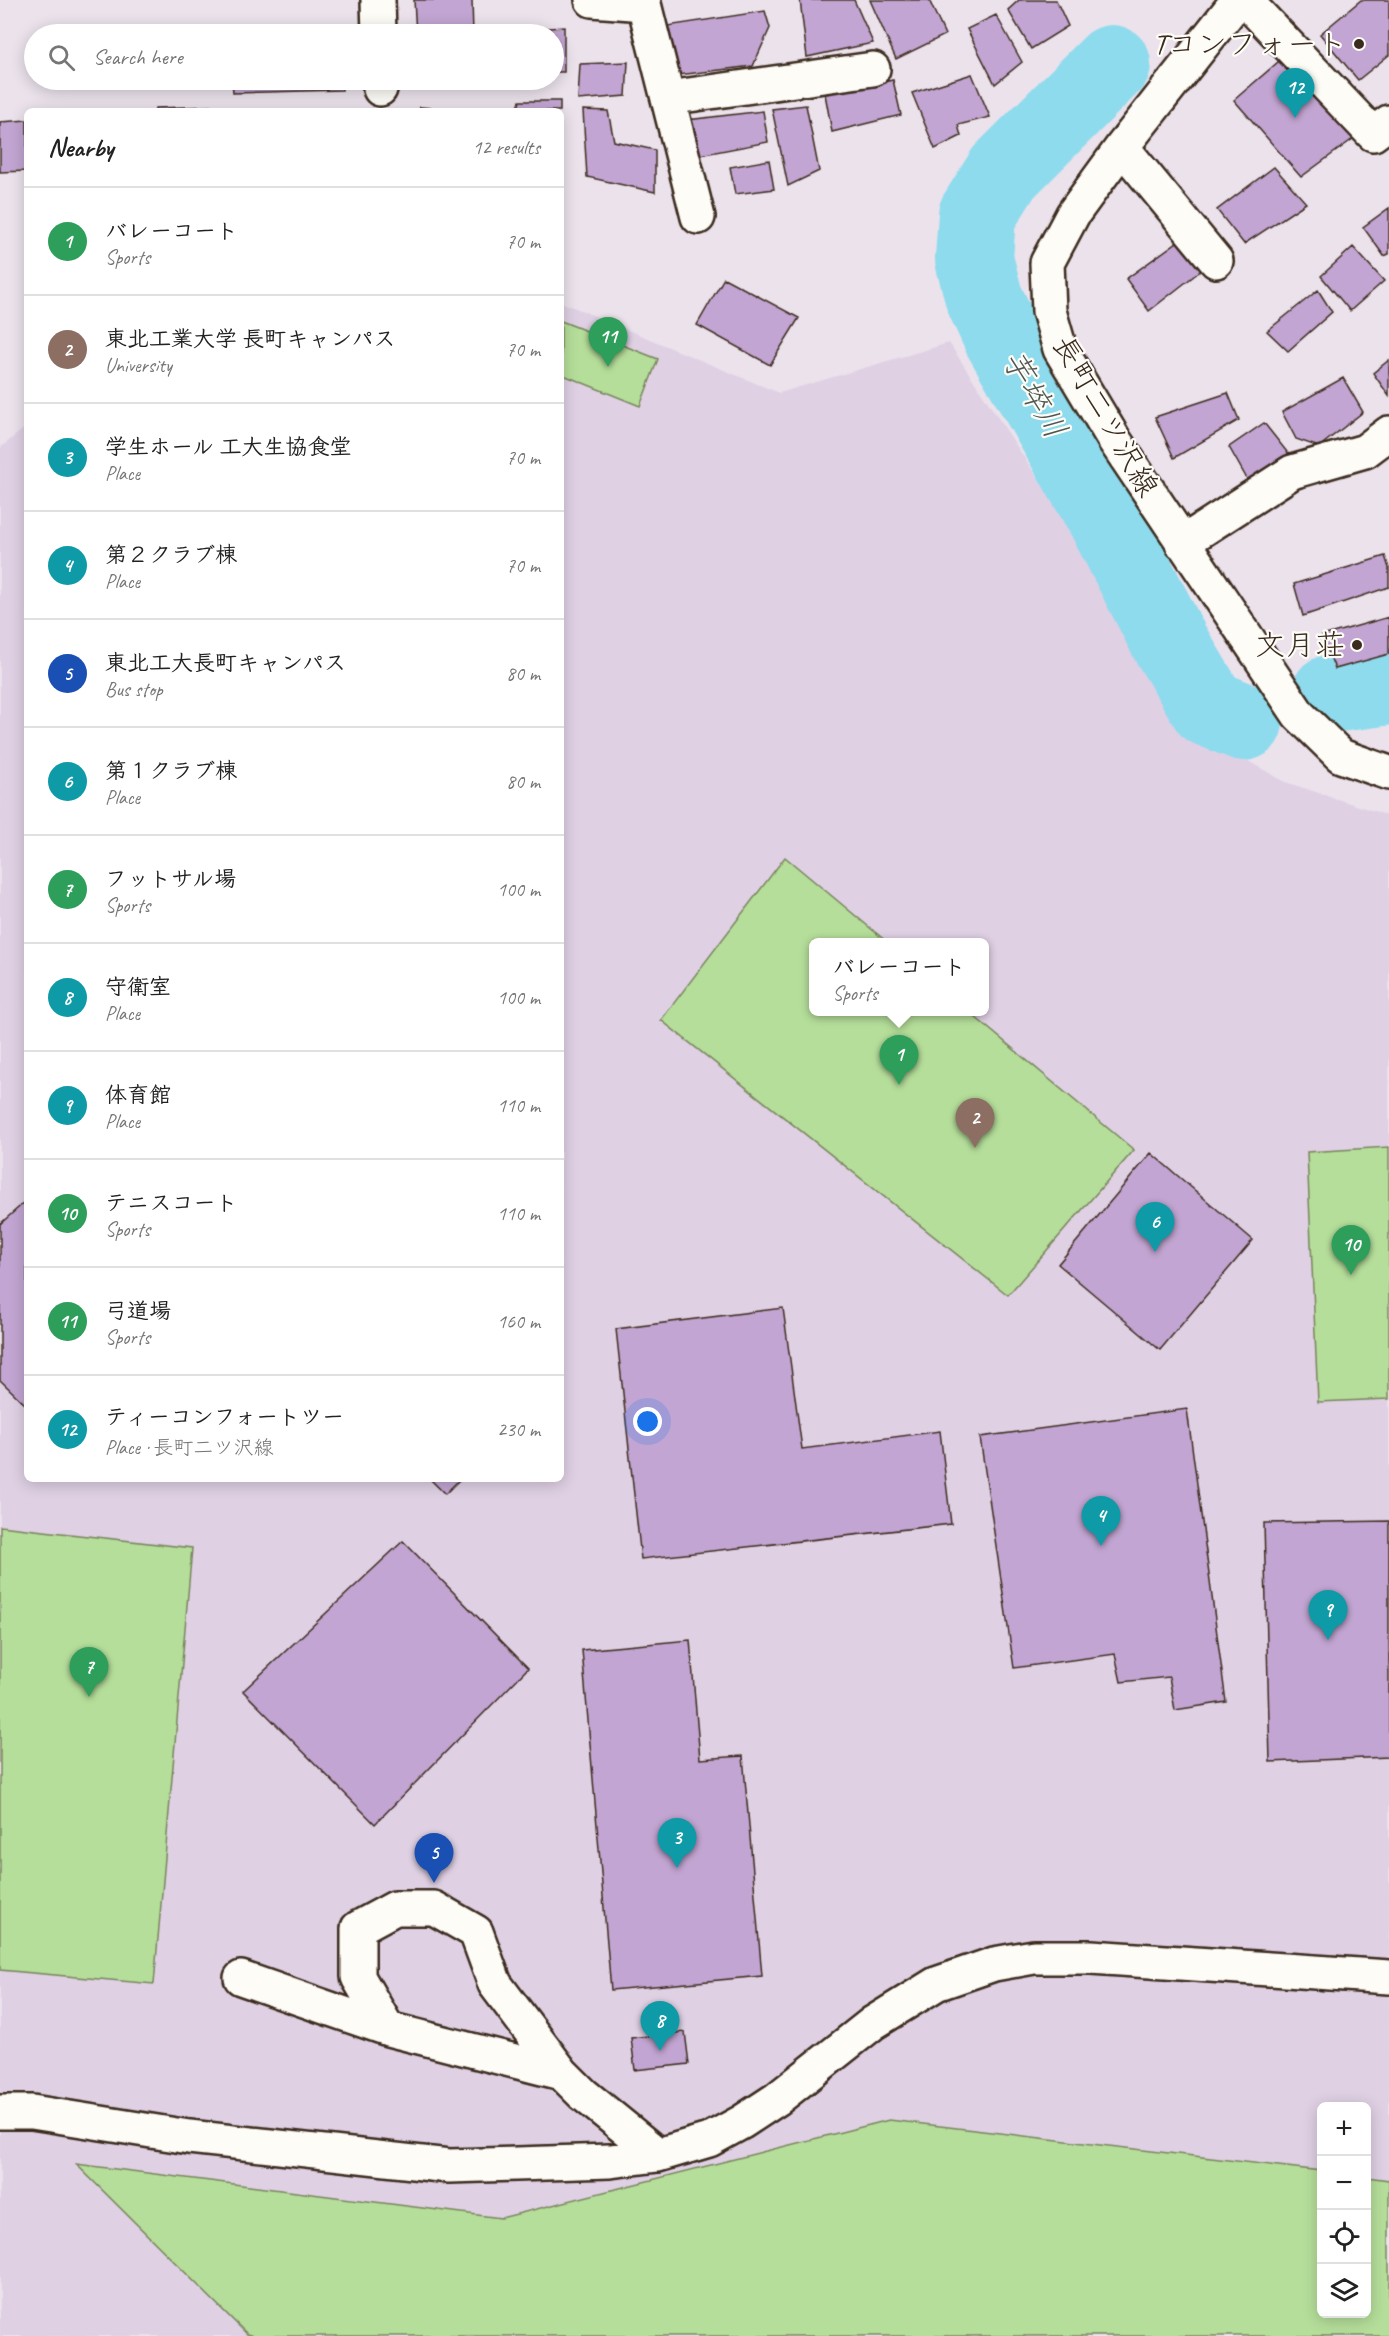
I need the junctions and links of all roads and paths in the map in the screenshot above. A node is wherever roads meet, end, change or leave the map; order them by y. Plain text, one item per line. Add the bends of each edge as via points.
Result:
1 (378, 0) edge
2 (592, 0) edge
3 (1238, 0) edge
4 (1245, 0) edge
5 (379, 24) edge
6 (873, 69) dead end
7 (668, 98) junction
8 (1389, 122) edge
9 (1122, 147) junction
10 (698, 217) dead end
11 (1216, 261) dead end
12 (1389, 433) edge
13 (1182, 543) junction
14 (1389, 772) edge
15 (1389, 1977) edge
16 (241, 1978) dead end
17 (388, 2029) junction
18 (562, 2073) junction
19 (0, 2112) edge
20 (658, 2155) junction

1 - 5 street
2 - 7 street via 644,4
3 - 9 street, 長町二ツ沢線
4 - 8 street via 1372,134
6 - 7 street
7 - 10 street
9 - 11 street
9 - 13 street, 長町二ツ沢線 via 1073,214 1047,263 1049,311 1060,349
12 - 13 street via 1365,451 1292,472
13 - 14 street, 長町二ツ沢線 via 1299,715 1341,756
15 - 20 street via 1091,1957 1034,1957 994,1964 936,1984 873,2023 742,2122 709,2140
16 - 17 street
17 - 18 street
17 - 18 street via 358,1977 358,1928 395,1908 434,1908 476,1932 495,1984
18 - 20 street
19 - 20 street via 32,2112 189,2137 449,2166

